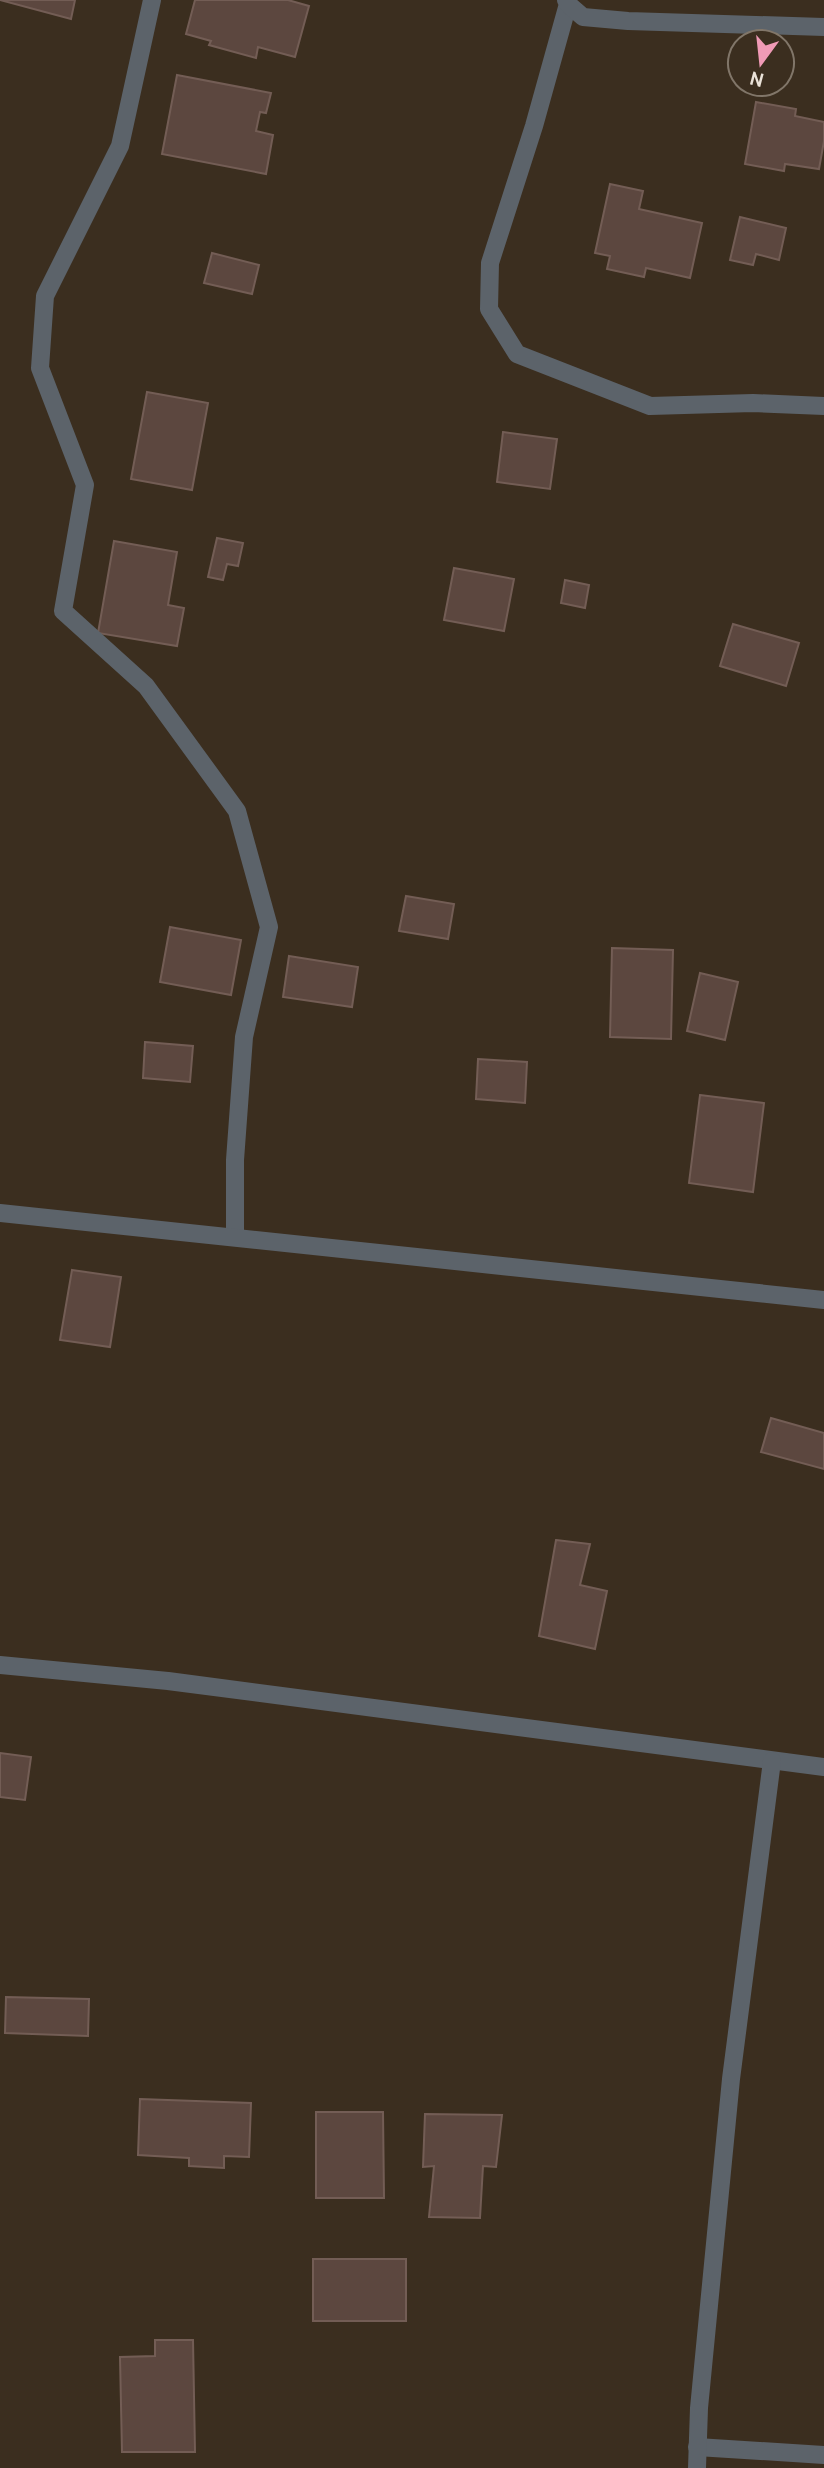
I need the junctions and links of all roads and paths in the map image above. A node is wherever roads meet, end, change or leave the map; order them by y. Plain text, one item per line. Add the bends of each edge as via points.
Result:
1 (152, 0) edge
2 (567, 2) edge
3 (824, 27) edge
4 (824, 406) edge
5 (0, 1213) edge
6 (235, 1237) junction
7 (824, 1300) edge
8 (0, 1665) edge
9 (772, 1761) junction
10 (824, 1767) edge
11 (697, 2447) junction
12 (824, 2455) edge
13 (697, 2468) edge

1 - 6 street via 120,145 46,296 40,368 85,485 63,611 146,686 237,811 269,927 244,1037
2 - 3 street via 583,17
2 - 4 street via 490,263 489,309 517,354 650,405
5 - 6 street
6 - 7 street
8 - 9 street via 168,1681
9 - 10 street
9 - 11 street via 731,2079
11 - 12 street
11 - 13 street

